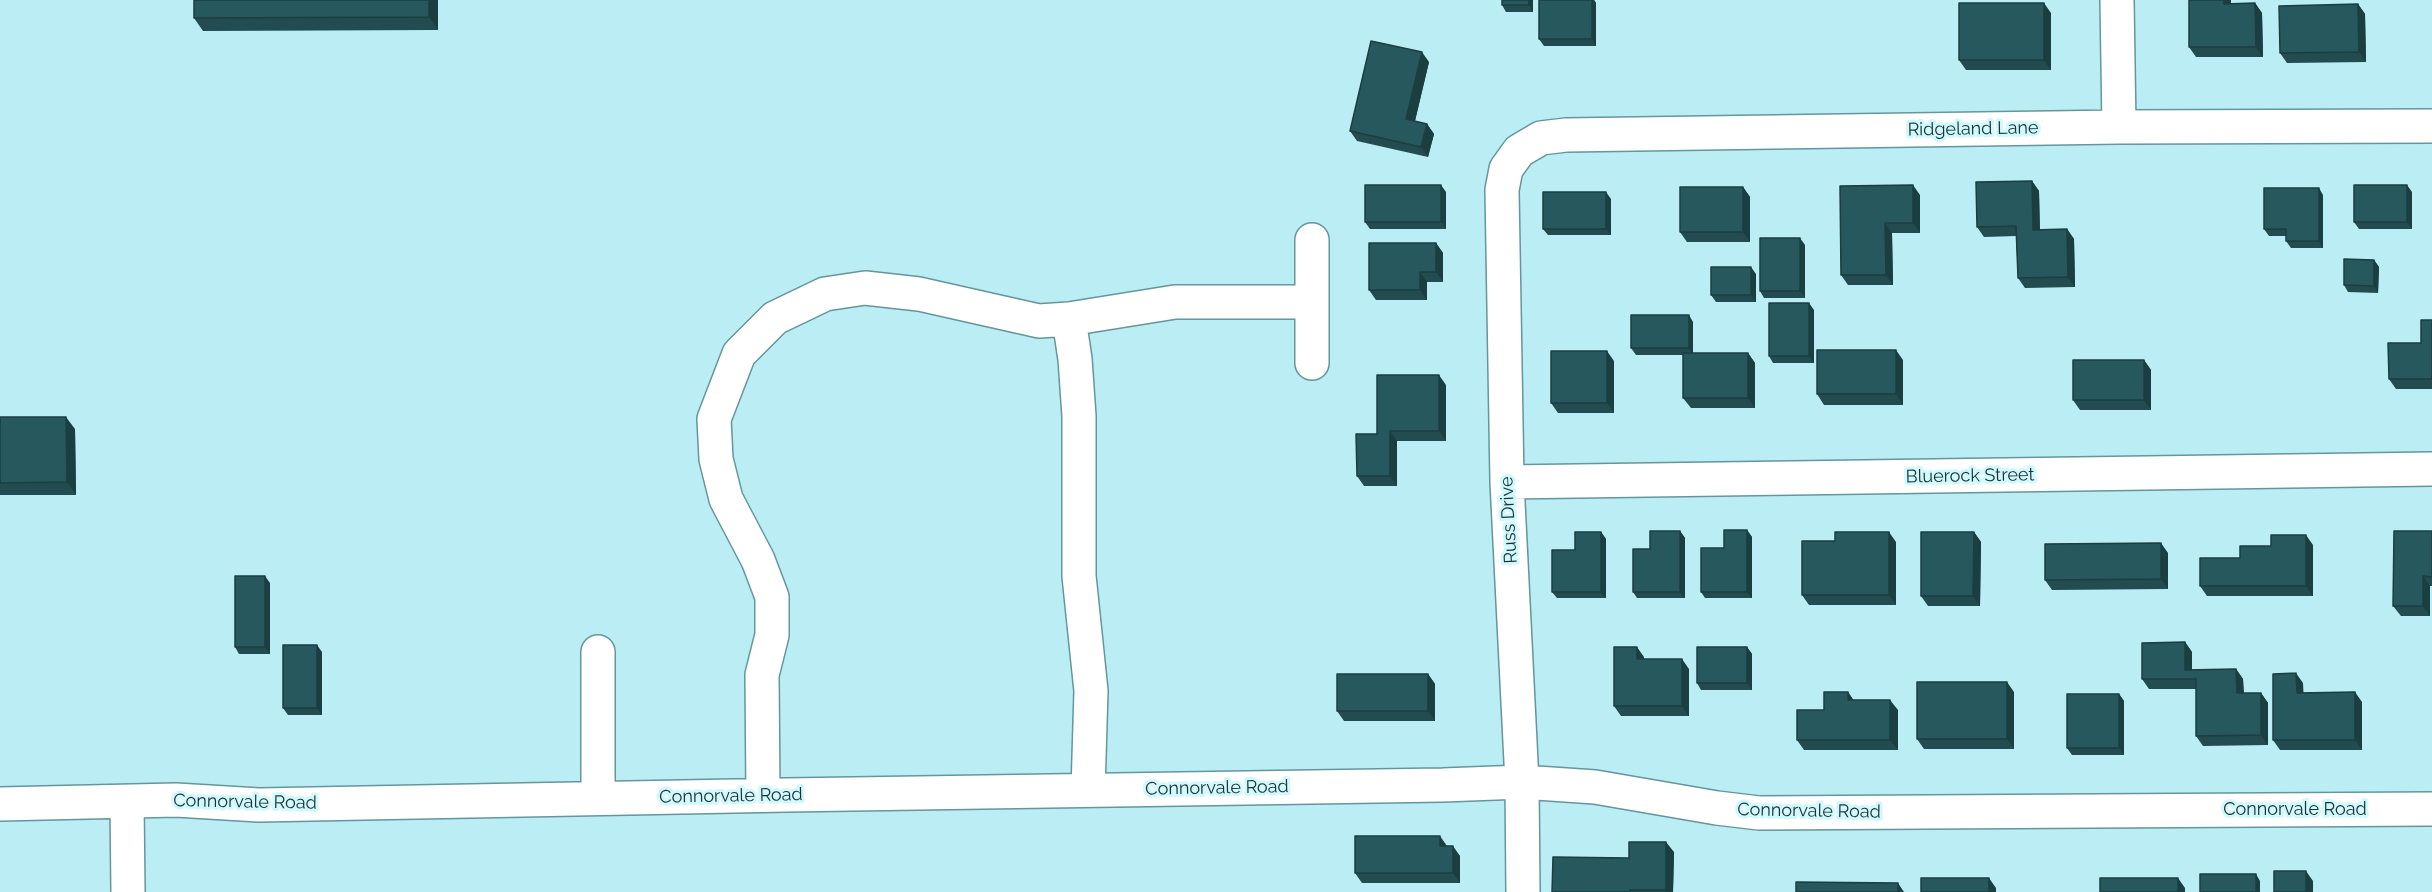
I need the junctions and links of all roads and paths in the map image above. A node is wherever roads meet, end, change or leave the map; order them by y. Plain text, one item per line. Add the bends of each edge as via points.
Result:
1 (2117, 0) edge
2 (2432, 126) edge
3 (2119, 128) junction
4 (1519, 151) joint
5 (1312, 240) dead end
6 (1312, 302) junction
7 (1069, 319) junction
8 (1312, 363) dead end
9 (2432, 469) edge
10 (1507, 482) junction
11 (598, 652) dead end
12 (1522, 782) junction
13 (1088, 790) junction
14 (763, 795) junction
15 (598, 798) junction
16 (127, 802) junction
17 (0, 804) edge
18 (2432, 809) edge
19 (128, 892) edge
20 (1523, 892) edge

1 - 3 street
2 - 3 street, Ridgeland Lane
3 - 4 street, Ridgeland Lane via 1566,135 1541,138
4 - 10 street, Russ Drive via 1506,169 1502,190
5 - 6 street
6 - 7 street via 1175,302
6 - 8 street
7 - 13 street via 1079,416 1079,576 1090,691
7 - 14 street via 1039,321 919,294 865,288 825,294 775,318 739,354 714,419 716,459 726,499 758,560 772,597 772,635 762,675
9 - 10 street, Bluerock Street
10 - 12 street, Russ Drive
11 - 15 street
12 - 13 street, Connorvale Road
12 - 18 street, Connorvale Road via 1595,787 1759,813
12 - 20 street, Russ Drive
13 - 14 street, Connorvale Road
14 - 15 street, Connorvale Road
15 - 16 street, Connorvale Road via 259,805 176,800
16 - 17 street, Connorvale Road
16 - 19 street

